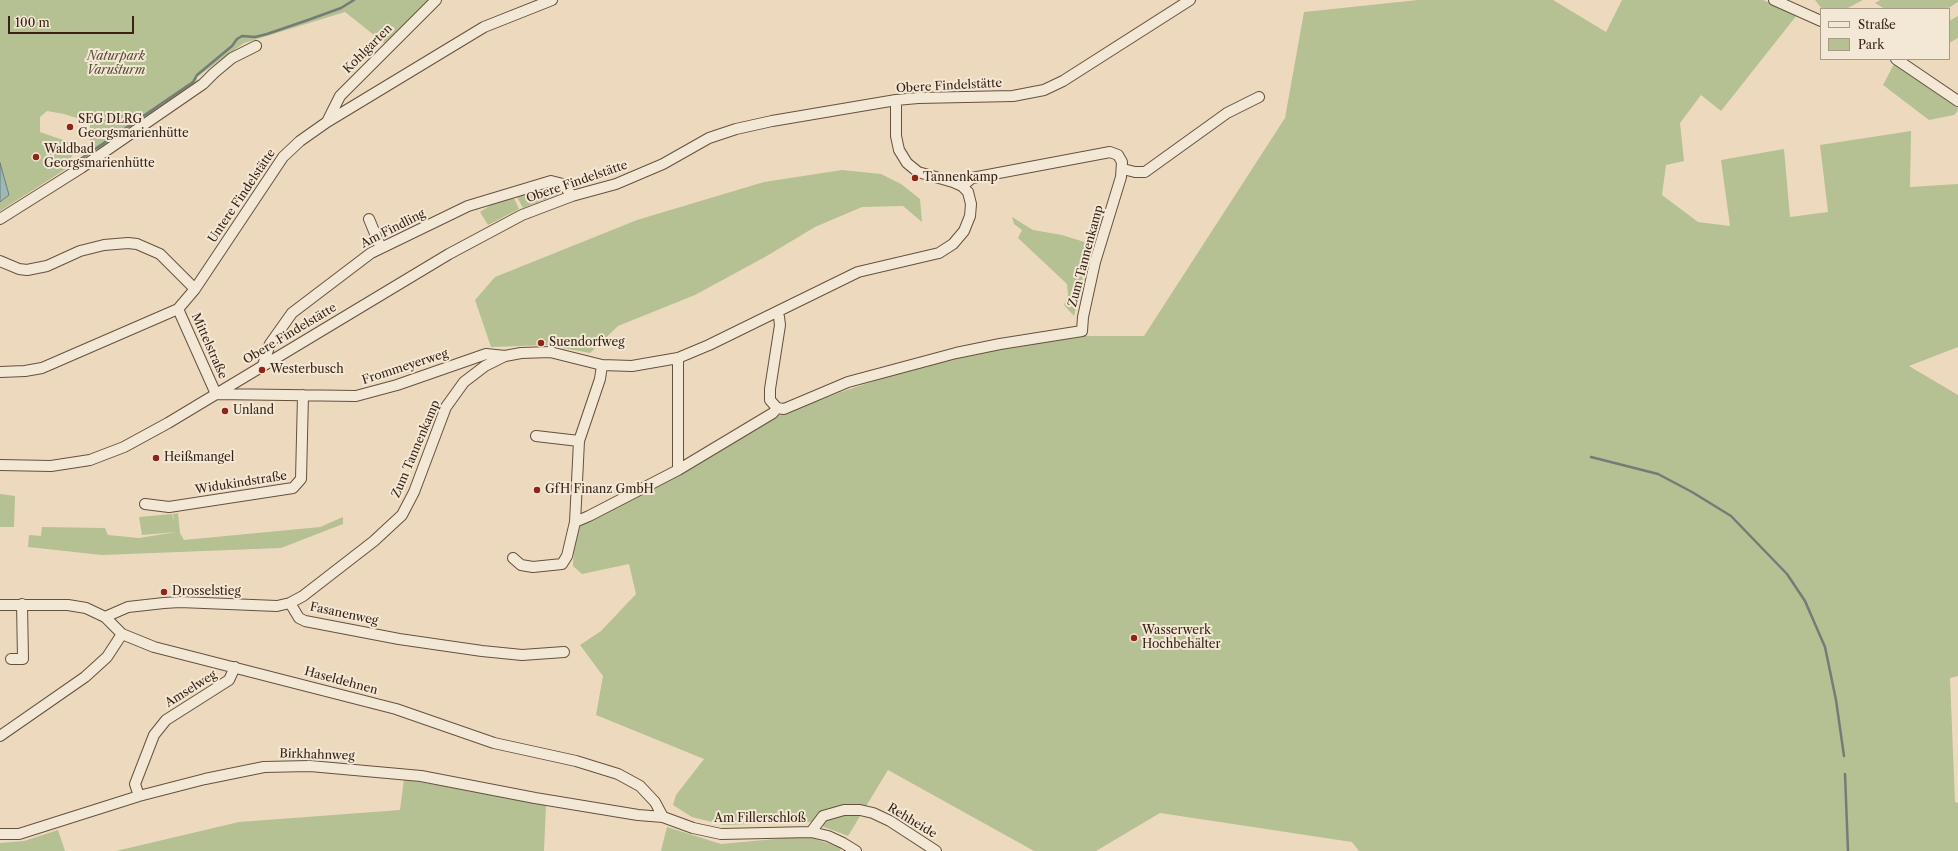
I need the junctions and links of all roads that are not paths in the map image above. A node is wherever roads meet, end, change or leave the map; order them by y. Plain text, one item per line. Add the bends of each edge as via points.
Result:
1 (436, 0) edge
2 (552, 0) edge
3 (1190, 0) edge
4 (1774, 0) edge
5 (1820, 21) edge
6 (256, 46) dead end
7 (1897, 60) edge
8 (1259, 97) dead end
9 (896, 100) junction
10 (1958, 101) edge
11 (327, 122) junction
12 (1123, 169) junction
13 (962, 186) junction
14 (572, 196) junction
15 (0, 219) edge
16 (369, 219) dead end
17 (381, 248) junction
18 (0, 261) edge
19 (195, 289) junction
20 (178, 309) junction
21 (776, 312) junction
22 (505, 356) junction
23 (678, 358) junction
24 (263, 365) junction
25 (602, 365) junction
26 (0, 372) edge
27 (216, 394) junction
28 (302, 395) junction
29 (777, 408) junction
30 (536, 436) dead end
31 (579, 441) junction
32 (0, 465) edge
33 (678, 470) junction
34 (145, 504) dead end
35 (575, 522) junction
36 (513, 558) dead end
37 (290, 603) junction
38 (22, 604) junction
39 (0, 605) edge
40 (105, 617) junction
41 (122, 634) junction
42 (564, 652) dead end
43 (11, 659) dead end
44 (235, 667) junction
45 (0, 736) edge
46 (139, 796) junction
47 (638, 815) joint
48 (663, 817) junction
49 (811, 832) junction
50 (0, 834) edge
51 (856, 851) edge
52 (936, 851) edge

1 - 11 street, Kohlgarten via 340,96
2 - 11 street, Untere Findelstätte via 484,27
3 - 9 street, Obere Findelstätte via 1063,81 1044,90 1013,96
4 - 5 street
6 - 15 street via 232,58 203,84 81,168
7 - 10 street
8 - 12 street via 1227,113 1145,172
9 - 13 street via 896,136 899,150 907,163 918,172
9 - 14 street, Obere Findelstätte via 736,129 709,138 663,164 616,184
11 - 19 street, Untere Findelstätte via 283,157
12 - 13 street via 1118,155 1110,152 972,178
12 - 29 street, Zum Tannenkamp via 1095,262 1082,331 956,353 848,382 784,409
13 - 21 street, Zum Tannenkamp via 968,192 970,216 964,231 953,244 939,253 922,259 858,272
14 - 17 street, Am Findling via 563,184 551,182 468,206
14 - 24 street, Obere Findelstätte via 522,216 449,254
16 - 17 street
17 - 24 street, Am Findling via 370,253 292,313 270,344
18 - 19 street via 27,270 47,266 80,251 104,245 132,244 160,254
19 - 20 street, Untere Findelstätte
20 - 26 street, Untere Findelstätte via 42,368
20 - 27 street, Mittelstraße
21 - 23 street, Zum Tannenkamp
21 - 29 street via 780,325 770,400
22 - 25 street, Zum Tannenkamp via 550,352
22 - 28 street, Frommeyerweg via 486,354 397,385 356,396
22 - 37 street, Zum Tannenkamp via 485,366 464,382 446,407 414,492 402,515 374,541 303,596
23 - 25 street, Zum Tannenkamp via 632,366
23 - 33 street
24 - 27 street, Obere Findelstätte
25 - 31 street
27 - 28 street, Frommeyerweg
27 - 32 street, Obere Findelstätte via 124,448 90,460 51,466
28 - 34 street, Widukindstraße via 301,479 293,488 170,507
29 - 33 street, Zum Tannenkamp
30 - 31 street
31 - 35 street
33 - 35 street, Zum Tannenkamp
35 - 36 street via 567,556 562,564 532,567 521,565
37 - 40 street via 266,606 164,602 128,607
37 - 42 street, Fasanenweg via 299,618 305,621 400,639 522,655
38 - 39 street, Haseldehnen
38 - 40 street, Haseldehnen via 68,605 86,608
38 - 43 street via 23,659
40 - 41 street, Haseldehnen
41 - 44 street, Haseldehnen via 154,647
41 - 45 street via 107,657 85,677
44 - 46 street, Amselweg via 229,680 166,720 154,735 135,784
44 - 48 street, Haseldehnen via 396,709 494,743 576,761 618,774 640,786 655,802
46 - 47 street, Birkhahnweg via 264,767 310,766 421,776
46 - 50 street, Birkhahnweg via 19,834
47 - 48 street, Am Fillerschloß
48 - 49 street, Am Fillerschloß via 693,828 721,834
49 - 51 street, Am Fillerschloß via 828,836
49 - 52 street, Rehheide via 823,816 844,810 860,810 874,813 890,821

